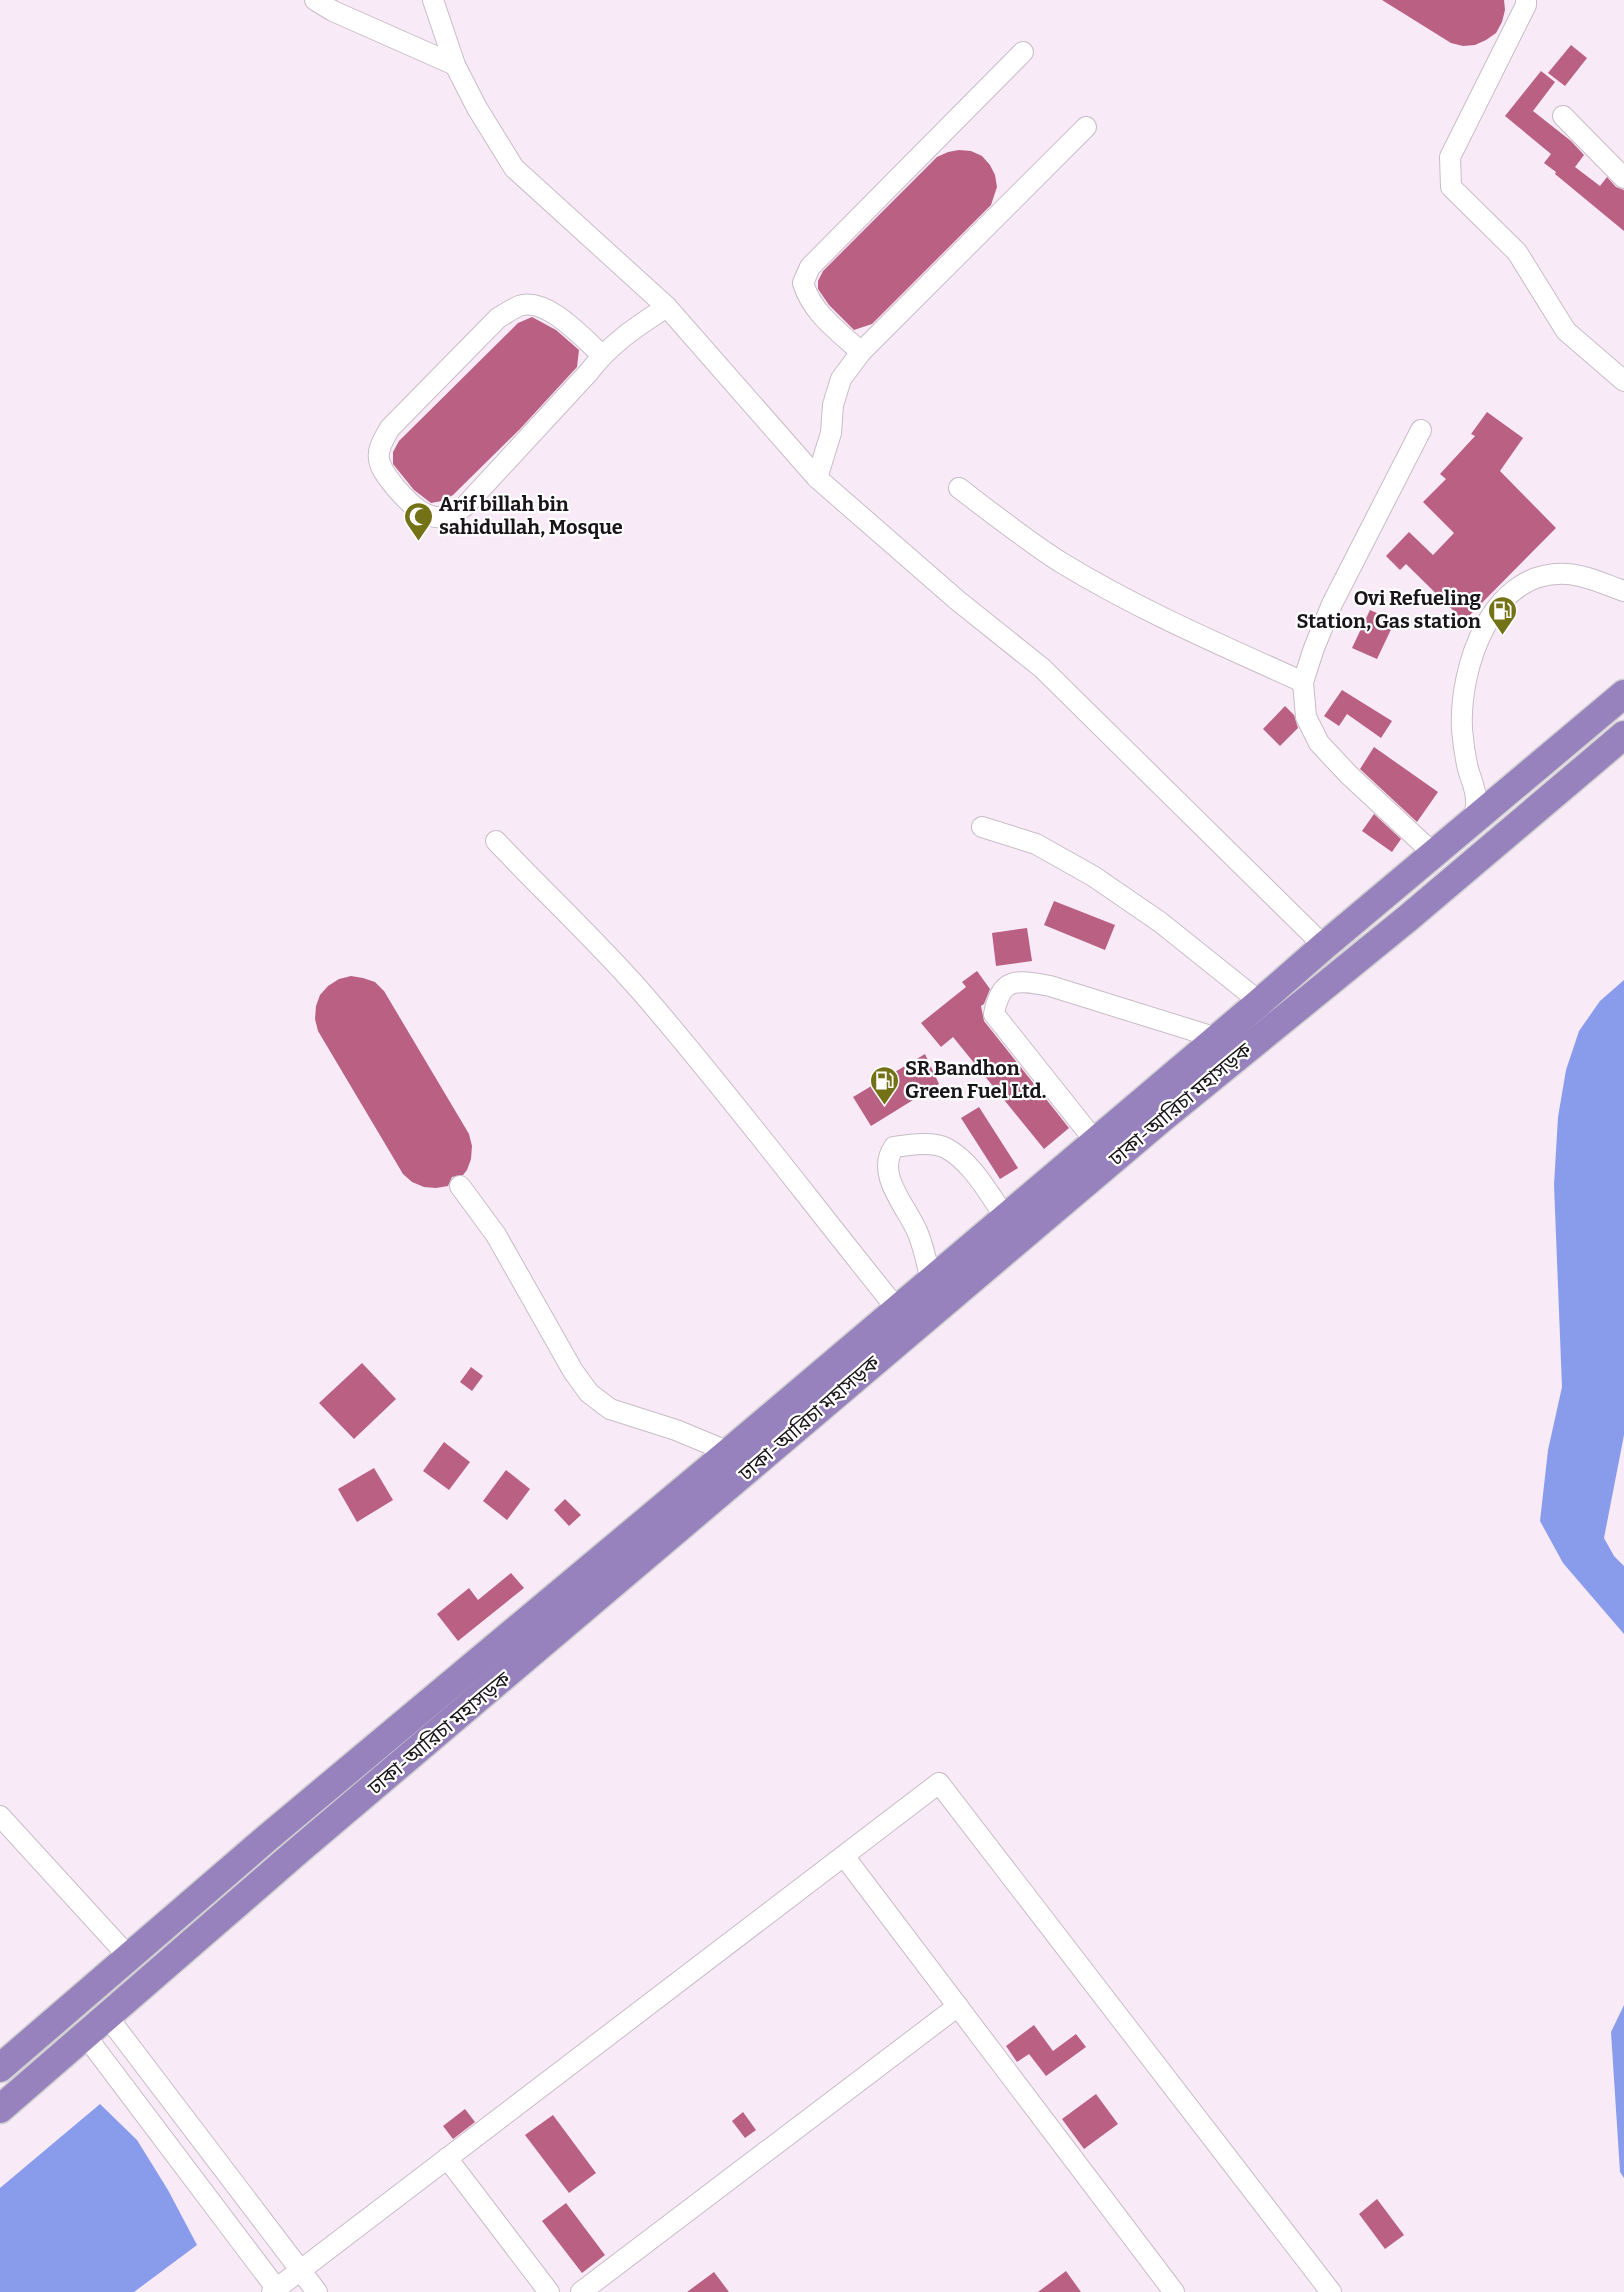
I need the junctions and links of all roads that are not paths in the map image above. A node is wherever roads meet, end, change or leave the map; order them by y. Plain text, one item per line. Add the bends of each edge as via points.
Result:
1 (315, 0) edge
2 (433, 0) edge
3 (1526, 0) edge
4 (1023, 52) dead end
5 (455, 65) junction
6 (1563, 116) dead end
7 (1086, 127) dead end
8 (1624, 178) edge
9 (667, 307) junction
10 (861, 352) junction
11 (602, 355) junction
12 (1624, 381) edge
13 (1421, 430) dead end
14 (817, 478) junction
15 (959, 488) dead end
16 (1624, 591) edge
17 (1303, 682) junction
18 (1624, 694) edge
19 (1624, 735) edge
20 (1472, 822) junction
21 (982, 827) dead end
22 (496, 841) dead end
23 (1434, 854) junction
24 (1324, 946) junction
25 (1260, 1002) junction
26 (1217, 1038) junction
27 (1095, 1141) junction
28 (460, 1185) dead end
29 (1005, 1217) junction
30 (931, 1281) junction
31 (897, 1309) junction
32 (729, 1452) junction
33 (0, 1816) edge
34 (844, 1856) junction
35 (128, 1956) junction
36 (958, 2006) junction
37 (107, 2016) junction
38 (85, 2035) junction
39 (0, 2067) edge
40 (0, 2109) edge
41 (447, 2158) junction
42 (300, 2270) junction
43 (276, 2291) edge
44 (316, 2292) edge
45 (549, 2292) edge
46 (581, 2292) edge
47 (1174, 2292) edge
48 (1331, 2292) edge

1 - 5 street via 333,12
2 - 5 street
3 - 12 street via 1450,157 1451,187 1517,252 1566,331
4 - 10 street via 810,267 803,283 808,299
5 - 9 street via 514,168
6 - 8 street
7 - 10 street
9 - 11 street via 629,331
9 - 14 street
10 - 14 street via 841,380
11 - 11 street via 451,516 425,514 410,504 384,474 378,458 390,428 498,318 521,305 539,305 553,313
13 - 17 street via 1332,604
14 - 24 street via 1042,668
15 - 17 street via 1021,536 1107,589
16 - 20 street via 1567,574 1545,576 1514,590 1494,612 1471,655 1467,674 1462,728 1477,802
17 - 23 street via 1306,717 1319,743
18 - 20 highway, ঢাকা-আরিচা মহাসড়ক
19 - 37 highway, ঢাকা-আরিচা মহাসড়ক via 1161,1119
20 - 23 highway, ঢাকা-আরিচা মহাসড়ক
21 - 25 street via 1036,844 1093,876 1161,922
22 - 31 street via 642,993 761,1135
23 - 24 highway, ঢাকা-আরিচা মহাসড়ক
24 - 25 highway, ঢাকা-আরিচা মহাসড়ক
25 - 26 highway, ঢাকা-আরিচা মহাসড়ক
26 - 27 highway, ঢাকা-আরিচা মহাসড়ক
26 - 27 street via 1050,986 1010,984 997,996 994,1014
27 - 29 highway, ঢাকা-আরিচা মহাসড়ক
28 - 32 street via 496,1235 589,1393 610,1409
29 - 30 highway, ঢাকা-আরিচা মহাসড়ক
29 - 30 street via 971,1171 945,1148 894,1146 888,1160 890,1181 923,1247
30 - 31 highway, ঢাকা-আরিচা মহাসড়ক
31 - 32 highway, ঢাকা-আরিচা মহাসড়ক
32 - 35 highway, ঢাকা-আরিচা মহাসড়ক
33 - 35 street
34 - 36 street
34 - 41 street
34 - 48 street via 939,1783
35 - 39 highway, ঢাকা-আরিচা মহাসড়ক
36 - 46 street
36 - 47 street
37 - 38 highway, ঢাকা-আরিচা মহাসড়ক
37 - 42 street
38 - 40 highway, ঢাকা-আরিচা মহাসড়ক
38 - 43 street
41 - 42 street
41 - 45 street
42 - 43 street
42 - 44 street

